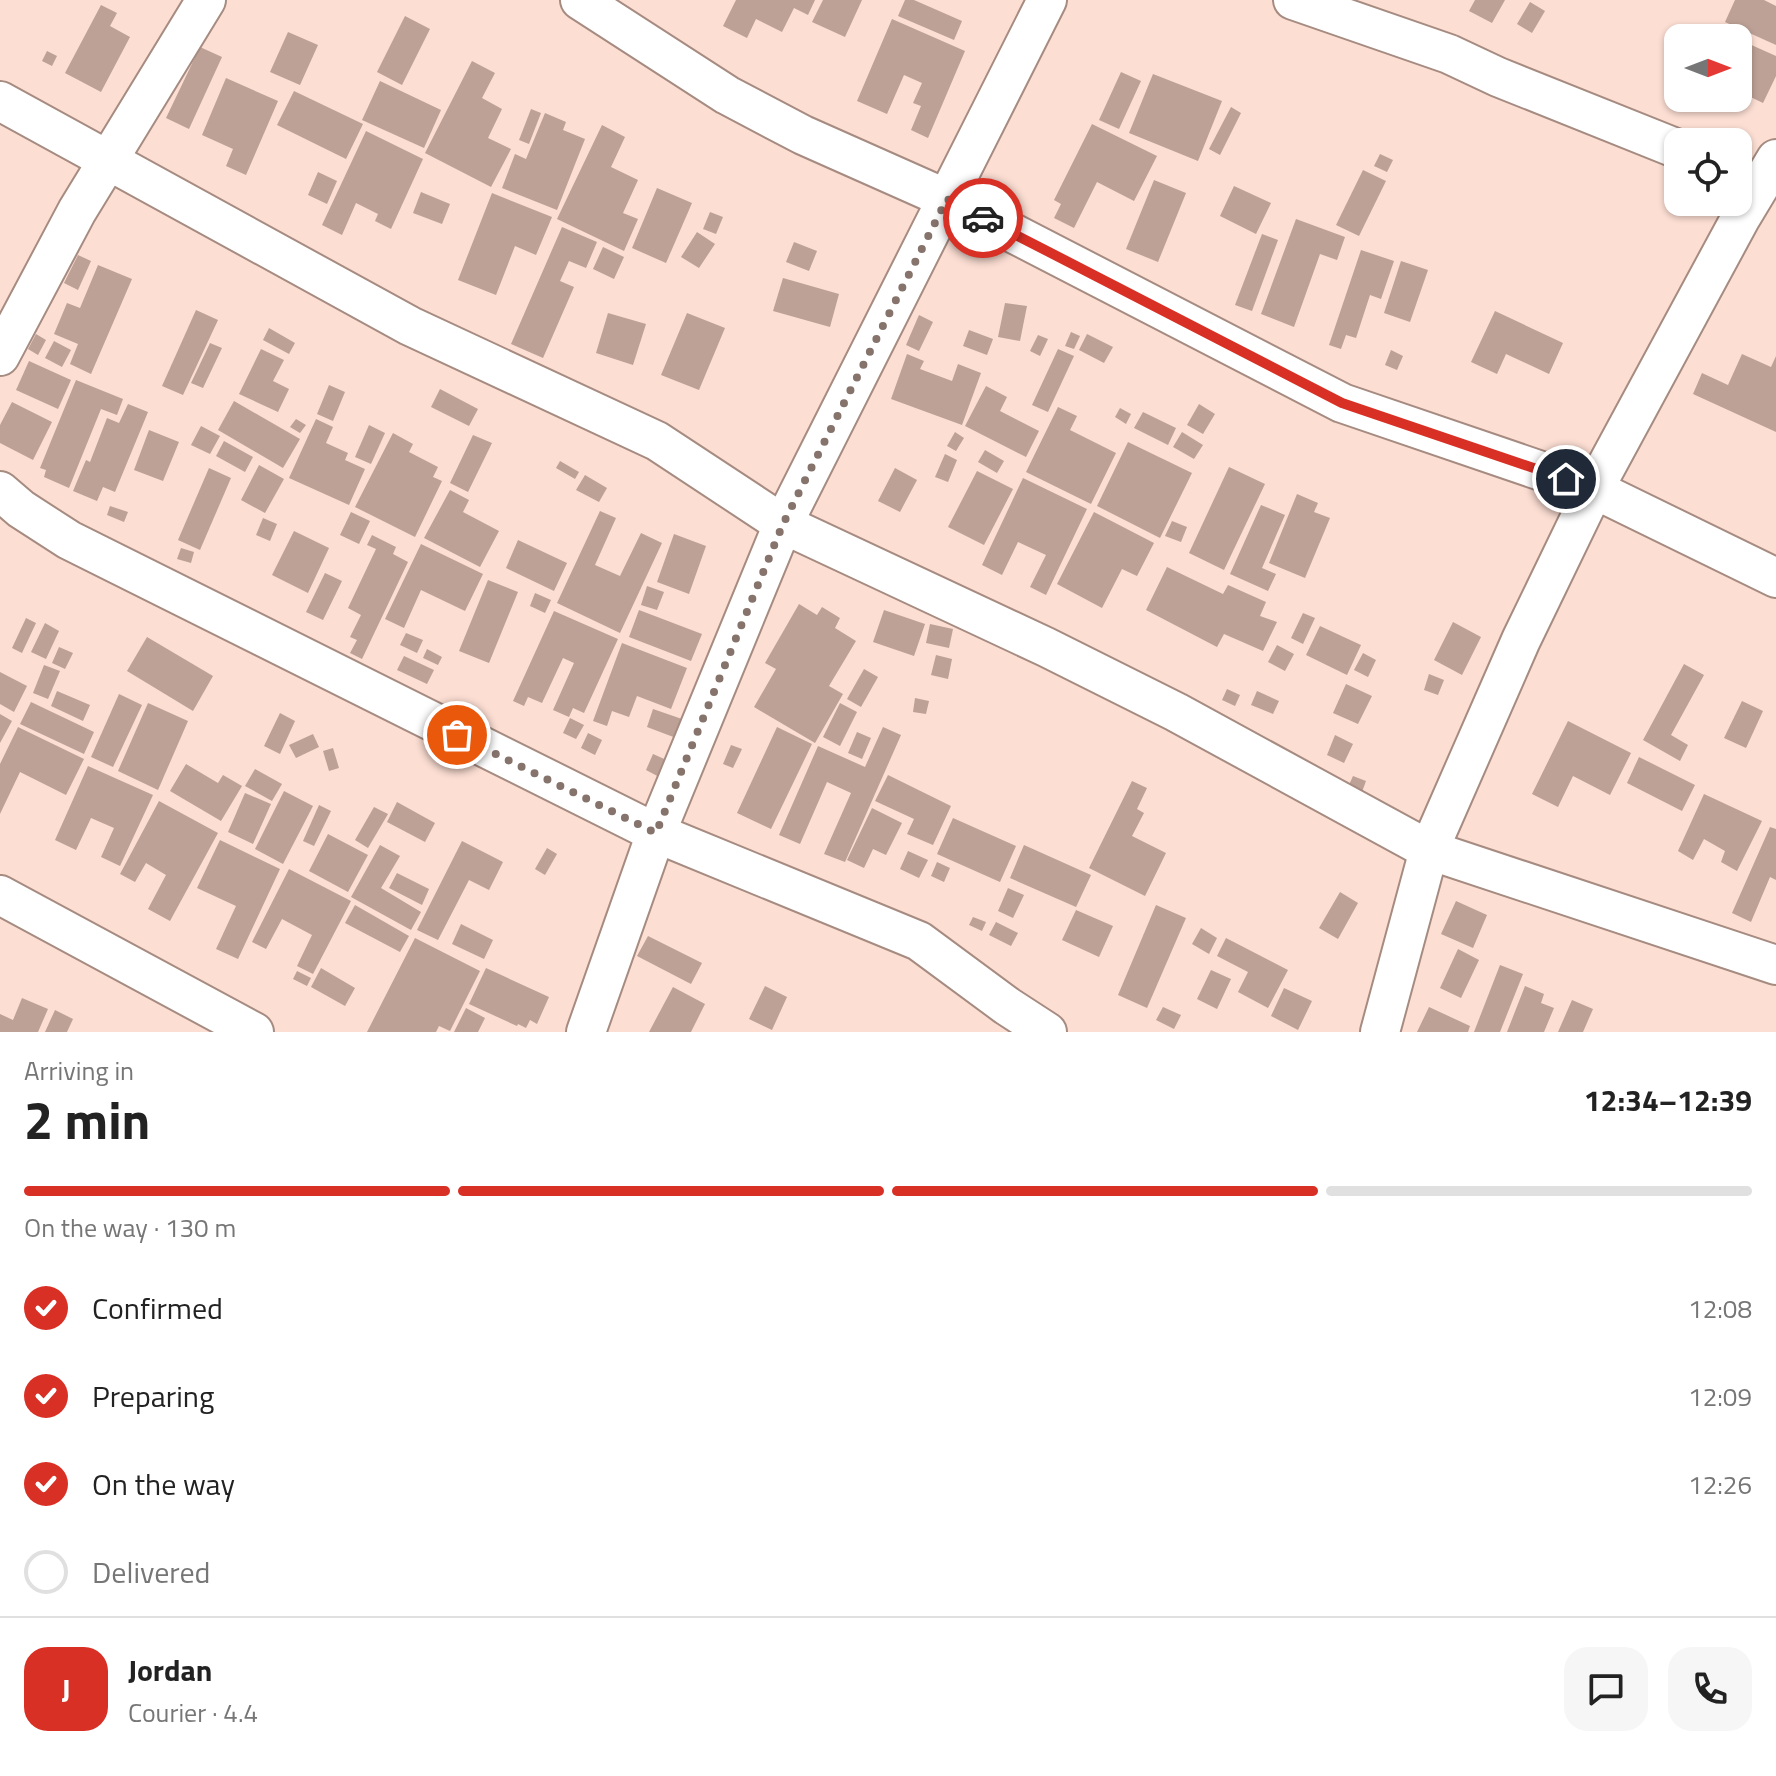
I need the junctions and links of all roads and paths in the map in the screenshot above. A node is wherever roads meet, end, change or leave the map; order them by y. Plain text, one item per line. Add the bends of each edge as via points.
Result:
1 (206, 0) edge
2 (580, 0) edge
3 (1047, 0) edge
4 (1293, 0) edge
5 (0, 101) edge
6 (1664, 143) edge
7 (108, 160) junction
8 (1764, 173) edge
9 (947, 199) junction
10 (0, 356) edge
11 (1594, 489) junction
12 (0, 491) edge
13 (783, 524) junction
14 (1776, 578) edge
15 (656, 833) junction
16 (1429, 850) junction
17 (0, 895) edge
18 (1776, 965) edge
19 (254, 1032) edge
20 (586, 1032) edge
21 (1047, 1032) edge
22 (1380, 1032) edge

1 - 7 street
2 - 9 street via 727,95
3 - 9 street
4 - 6 street via 1449,54
5 - 7 street
7 - 10 street
7 - 13 street via 410,326 657,441
8 - 11 street
9 - 11 street via 1342,403
9 - 13 street
11 - 14 street
11 - 16 street
12 - 15 street via 69,540
13 - 15 street
13 - 16 street via 1163,705
15 - 20 street
15 - 21 street via 919,941
16 - 18 street
16 - 22 street
17 - 19 street

